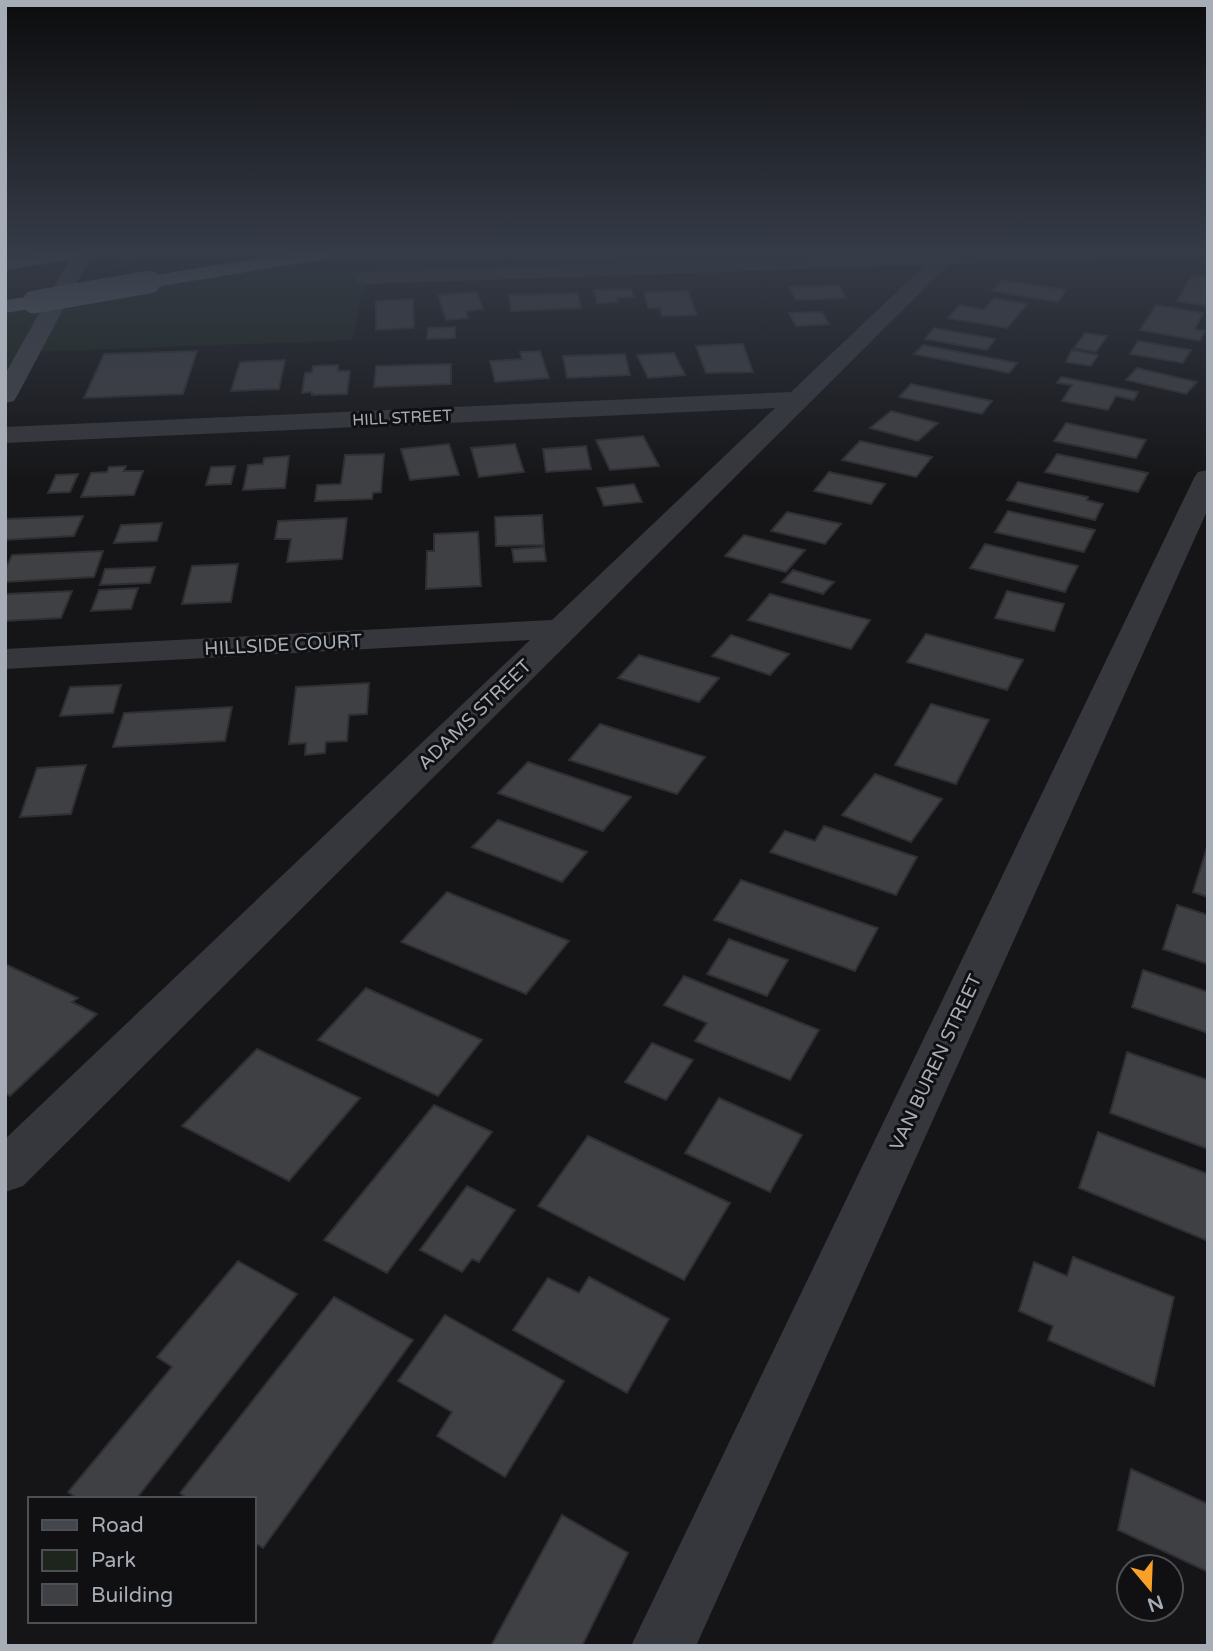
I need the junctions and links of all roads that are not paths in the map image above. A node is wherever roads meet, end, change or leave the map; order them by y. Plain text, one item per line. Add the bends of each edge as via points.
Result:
1 (42, 330) edge
2 (870, 330) edge
3 (5, 396) edge
4 (799, 399) junction
5 (5, 435) edge
6 (1208, 478) edge
7 (561, 629) junction
8 (5, 659) edge
9 (5, 1171) edge
10 (663, 1646) edge

1 - 3 main road
2 - 4 street, ADAMS STREET
4 - 5 street, HILL STREET
4 - 7 street, ADAMS STREET
6 - 10 street, VAN BUREN STREET
7 - 8 street, HILLSIDE COURT
7 - 9 street, ADAMS STREET

